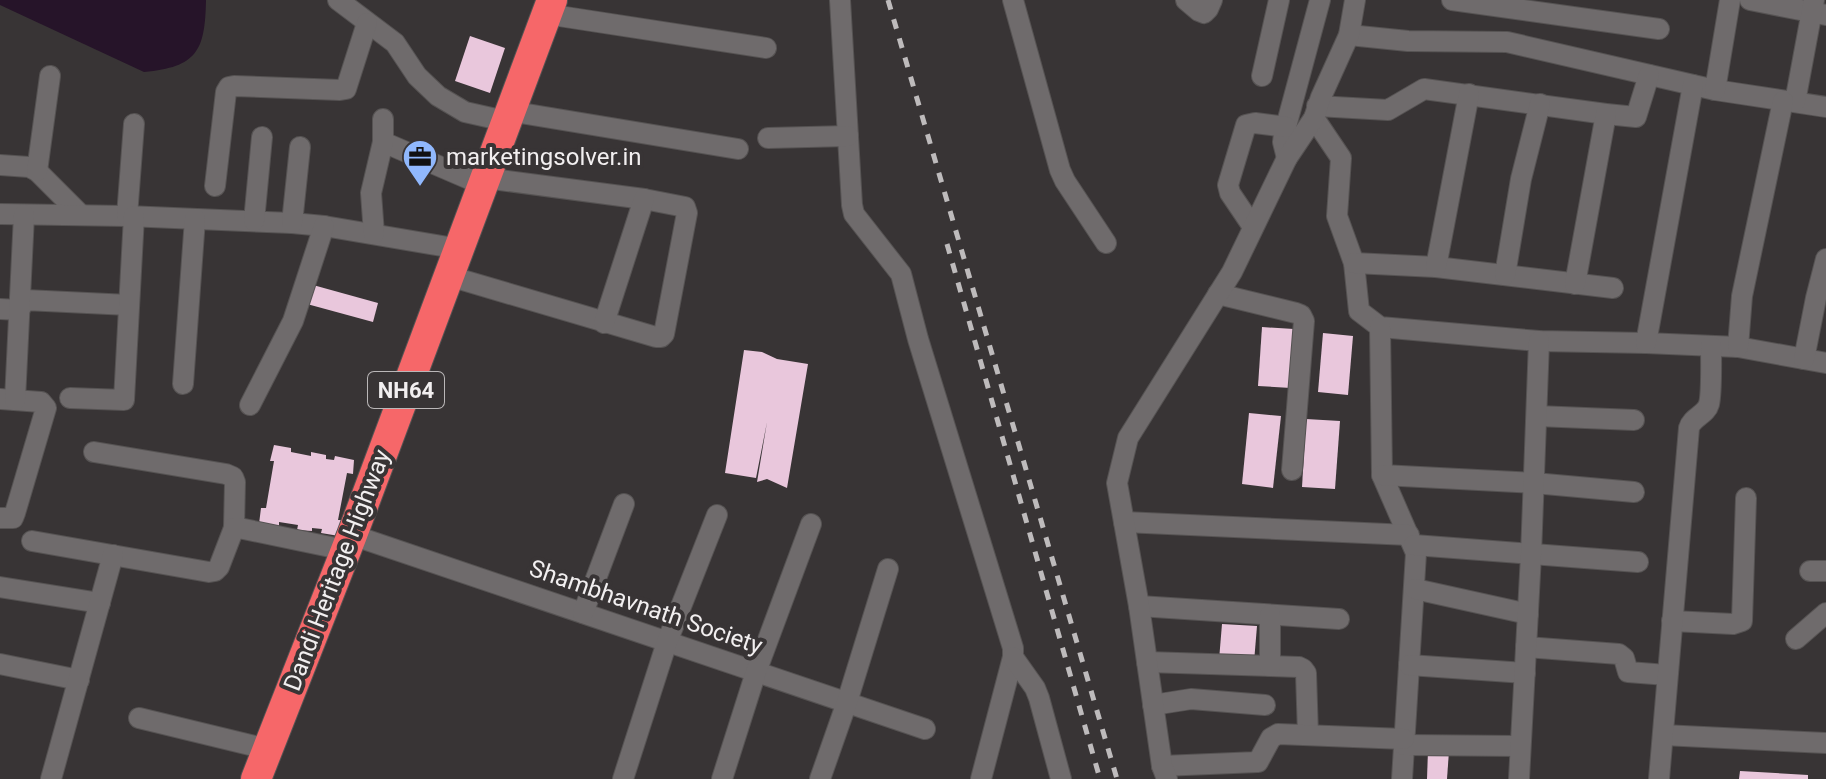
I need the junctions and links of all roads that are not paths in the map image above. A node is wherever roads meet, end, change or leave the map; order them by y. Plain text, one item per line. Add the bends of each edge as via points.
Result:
1 (338, 0) edge
2 (840, 0) edge
3 (1013, 0) edge
4 (1186, 0) edge
5 (1212, 0) edge
6 (1279, 0) edge
7 (1320, 0) edge
8 (1355, 0) edge
9 (1452, 0) edge
10 (1730, 0) edge
11 (1750, 0) edge
12 (549, 7) edge
13 (1817, 10) edge
14 (367, 23) junction
15 (1659, 29) dead end
16 (1349, 35) junction
17 (766, 48) dead end
18 (1649, 75) junction
19 (50, 76) dead end
20 (1262, 76) dead end
21 (1693, 85) junction
22 (1715, 90) junction
23 (1469, 94) junction
24 (1789, 102) junction
25 (1540, 104) junction
26 (1826, 107) edge
27 (1316, 112) junction
28 (1606, 114) junction
29 (507, 116) junction
30 (383, 119) dead end
31 (134, 124) dead end
32 (1286, 127) junction
33 (848, 136) junction
34 (262, 137) dead end
35 (768, 138) dead end
36 (383, 142) junction
37 (300, 147) dead end
38 (738, 149) dead end
39 (1287, 158) junction
40 (0, 165) edge
41 (37, 171) junction
42 (484, 182) junction
43 (215, 186) dead end
44 (644, 199) junction
45 (0, 214) edge
46 (24, 215) junction
47 (81, 215) junction
48 (131, 216) junction
49 (195, 219) junction
50 (254, 221) junction
51 (292, 223) junction
52 (324, 226) junction
53 (1253, 227) junction
54 (374, 234) junction
55 (1106, 243) dead end
56 (1826, 259) edge
57 (455, 262) junction
58 (1354, 263) junction
59 (1436, 267) junction
60 (1505, 275) junction
61 (1575, 284) junction
62 (1613, 288) dead end
63 (1218, 294) junction
64 (129, 305) junction
65 (9, 309) edge
66 (604, 323) junction
67 (1380, 327) junction
68 (1539, 341) junction
69 (1646, 343) junction
70 (1711, 346) junction
71 (1738, 347) junction
72 (1804, 359) junction
73 (1826, 363) edge
74 (183, 384) dead end
75 (70, 398) dead end
76 (7, 400) edge
77 (250, 405) dead end
78 (1537, 416) junction
79 (1634, 420) dead end
80 (94, 452) dead end
81 (1292, 470) dead end
82 (1382, 475) junction
83 (1534, 483) junction
84 (1634, 492) dead end
85 (1746, 498) dead end
86 (624, 504) dead end
87 (717, 515) dead end
88 (0, 518) edge
89 (1124, 522) junction
90 (811, 524) dead end
91 (234, 528) junction
92 (1412, 540) junction
93 (32, 541) dead end
94 (348, 543) junction
95 (113, 555) junction
96 (1531, 555) junction
97 (1638, 562) dead end
98 (888, 569) dead end
99 (0, 587) edge
100 (1415, 589) junction
101 (100, 603) junction
102 (1139, 606) junction
103 (583, 613) junction
104 (1826, 613) edge
105 (1528, 614) junction
106 (1270, 615) junction
107 (1339, 619) dead end
108 (1672, 621) junction
109 (1796, 639) dead end
110 (667, 642) junction
111 (1526, 647) junction
112 (1013, 657) junction
113 (1147, 662) junction
114 (0, 664) edge
115 (1409, 665) junction
116 (1270, 666) junction
117 (756, 672) junction
118 (1525, 673) junction
119 (1667, 675) junction
120 (79, 680) junction
121 (847, 702) junction
122 (1153, 705) junction
123 (1265, 705) dead end
124 (139, 718) dead end
125 (925, 729) dead end
126 (1308, 735) junction
127 (1663, 735) junction
128 (1404, 742) junction
129 (1826, 743) edge
130 (1520, 746) junction
131 (267, 749) junction
132 (1164, 772) edge
133 (51, 779) edge
134 (256, 779) edge
135 (623, 779) edge
136 (722, 779) edge
137 (820, 779) edge
138 (981, 779) edge
139 (1061, 779) edge
140 (1402, 779) edge
141 (1519, 779) edge
142 (1659, 779) edge

1 - 14 street
2 - 33 street
3 - 55 street via 1060,170
4 - 5 street via 1204,13
6 - 20 street
7 - 32 street
8 - 16 street
9 - 15 street
10 - 22 street
11 - 13 street
12 - 17 street
12 - 29 highway, Dandi Heritage Highway / NH64
13 - 24 street
14 - 29 street via 395,43 438,96 465,112
14 - 43 street via 346,89 229,87
16 - 18 street via 1507,42
16 - 27 street
18 - 21 street
18 - 28 street via 1636,117
19 - 41 street
21 - 22 street
21 - 69 street
22 - 24 street
23 - 25 street
23 - 27 street via 1424,89 1382,111
23 - 59 street
24 - 26 street
24 - 71 street via 1742,296
25 - 28 street
25 - 60 street
27 - 39 street
27 - 58 street via 1341,158 1337,216
28 - 61 street
29 - 38 street
29 - 42 highway, Dandi Heritage Highway / NH64
30 - 36 street
31 - 48 street
32 - 39 street
32 - 53 street via 1246,125 1228,185
33 - 35 street
33 - 112 street via 854,214 901,274
34 - 50 street
36 - 42 street
36 - 54 street via 371,193
37 - 51 street
39 - 53 street
40 - 41 street
41 - 47 street
42 - 44 street
42 - 57 highway, Dandi Heritage Highway / NH64
44 - 66 street
44 - 66 street via 685,207 687,213 664,334 656,337
45 - 46 street
46 - 47 street
46 - 65 street
47 - 48 street
48 - 49 street
48 - 64 street
49 - 50 street
49 - 74 street
50 - 51 street
51 - 52 street
52 - 54 street
52 - 77 street via 293,321
53 - 63 street
54 - 57 street
56 - 72 street
57 - 66 street
57 - 94 highway, Dandi Heritage Highway / NH64
58 - 59 street
58 - 67 street via 1359,311
59 - 60 street
60 - 61 street
61 - 62 street
63 - 81 street via 1296,313 1304,321
63 - 89 street via 1128,438 1117,483
64 - 65 street via 25,300
64 - 75 street via 124,400
65 - 76 street
67 - 68 street
67 - 82 street
68 - 69 street
68 - 78 street
69 - 70 street
70 - 71 street
70 - 108 street via 1709,403 1689,428
71 - 72 street
72 - 73 street
76 - 88 street via 41,402 46,411 13,518
78 - 79 street
78 - 83 street
80 - 91 street via 233,477
82 - 83 street
82 - 92 street
83 - 84 street
83 - 96 street
85 - 108 street via 1742,621
86 - 103 street
87 - 110 street
89 - 92 street
89 - 102 street
90 - 117 street
91 - 94 street, Shambhavnath Society
91 - 95 street via 215,571
92 - 96 street
92 - 100 street
93 - 95 street
94 - 103 street, Shambhavnath Society
94 - 131 highway, Dandi Heritage Highway / NH64
95 - 101 street
96 - 97 street
96 - 105 street
98 - 121 street
99 - 101 street
100 - 105 street
100 - 115 street
101 - 120 street
102 - 106 street
102 - 113 street
103 - 110 street, Shambhavnath Society
104 - 109 street
105 - 111 street
106 - 107 street
106 - 116 street
108 - 119 street
110 - 117 street, Shambhavnath Society
110 - 135 street
111 - 118 street
111 - 119 street via 1619,654 1628,672
112 - 138 street
112 - 139 street via 1039,698
113 - 116 street
113 - 122 street
114 - 120 street
115 - 118 street
115 - 128 street
116 - 126 street via 1299,667 1306,673
117 - 121 street, Shambhavnath Society
117 - 136 street
118 - 130 street
119 - 127 street
120 - 133 street
121 - 125 street, Shambhavnath Society
121 - 137 street
122 - 123 street via 1191,699
122 - 132 street
124 - 131 street
126 - 128 street
126 - 132 street via 1273,735 1258,762
127 - 129 street
127 - 142 street
128 - 130 street
128 - 140 street
130 - 141 street
131 - 134 highway, Dandi Heritage Highway / NH64

